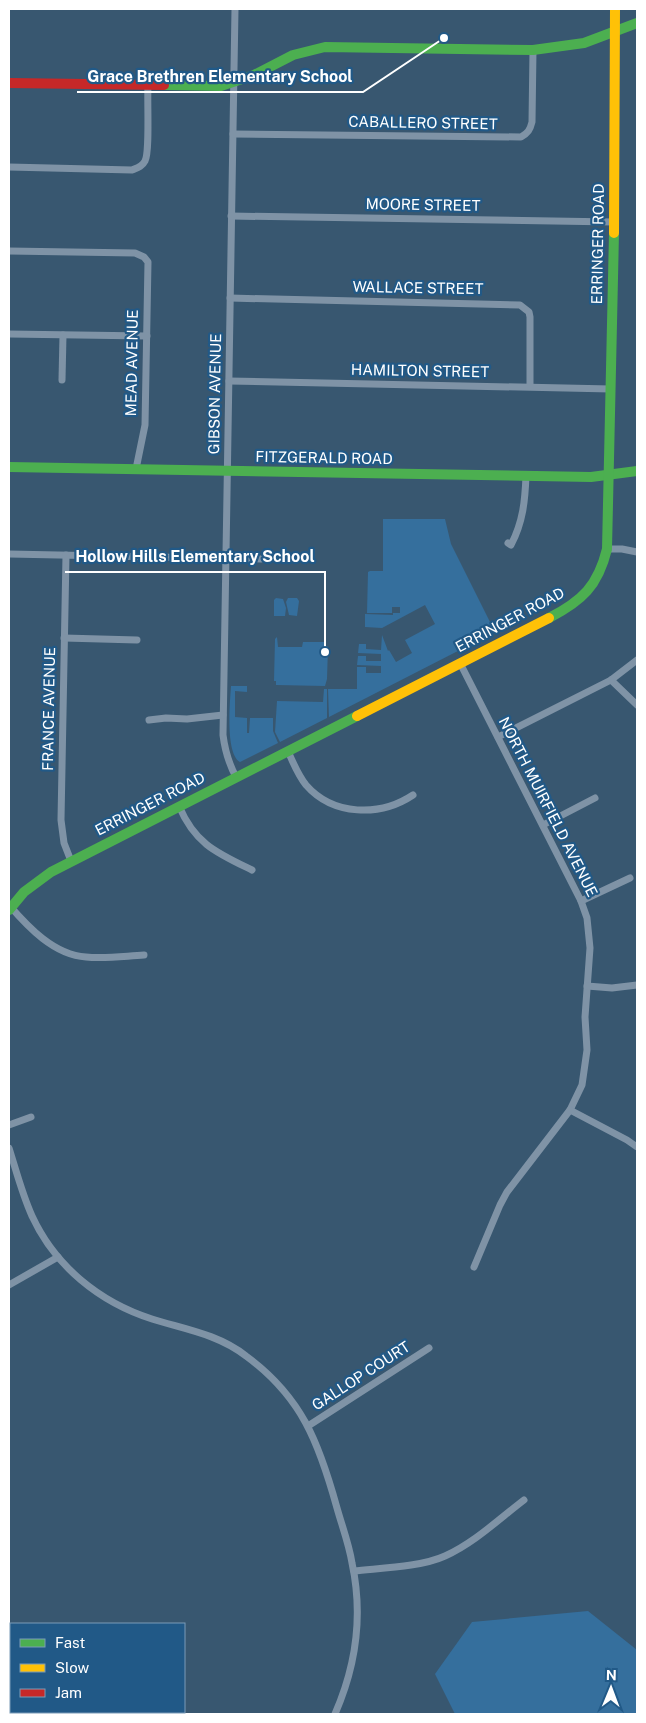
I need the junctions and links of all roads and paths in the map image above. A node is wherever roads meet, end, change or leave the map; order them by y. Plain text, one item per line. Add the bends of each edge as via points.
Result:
1 (235, 9) edge
2 (614, 9) edge
3 (637, 23) edge
4 (616, 30) junction
5 (533, 50) junction
6 (234, 82) junction
7 (9, 84) edge
8 (148, 86) junction
9 (233, 134) junction
10 (9, 167) edge
11 (231, 216) junction
12 (614, 222) junction
13 (9, 251) edge
14 (230, 298) junction
15 (9, 334) edge
16 (63, 335) junction
17 (147, 336) junction
18 (62, 380) dead end
19 (229, 381) junction
20 (530, 386) junction
21 (611, 388) junction
22 (9, 467) edge
23 (136, 469) junction
24 (227, 471) junction
25 (637, 471) edge
26 (526, 476) junction
27 (609, 476) junction
28 (508, 543) dead end
29 (607, 549) junction
30 (637, 552) edge
31 (9, 554) edge
32 (66, 555) junction
33 (226, 558) junction
34 (261, 559) dead end
35 (64, 638) junction
36 (137, 640) dead end
37 (637, 660) edge
38 (460, 663) junction
39 (611, 680) junction
40 (637, 705) edge
41 (223, 715) junction
42 (149, 720) dead end
43 (498, 737) junction
44 (288, 751) junction
45 (236, 777) junction
46 (412, 795) dead end
47 (595, 798) dead end
48 (179, 806) junction
49 (543, 825) junction
50 (71, 861) junction
51 (252, 870) dead end
52 (630, 878) dead end
53 (582, 901) junction
54 (10, 907) edge
55 (144, 955) dead end
56 (637, 985) edge
57 (587, 986) junction
58 (570, 1110) junction
59 (31, 1117) dead end
60 (9, 1125) edge
61 (637, 1147) edge
62 (9, 1148) edge
63 (58, 1257) junction
64 (474, 1267) dead end
65 (9, 1285) edge
66 (429, 1348) dead end
67 (308, 1426) junction
68 (524, 1500) dead end
69 (354, 1571) junction
70 (335, 1714) edge

1 - 6 street, GIBSON AVENUE
2 - 4 street, ERRINGER ROAD
3 - 4 street
4 - 5 street via 579,44
4 - 12 street, ERRINGER ROAD
5 - 6 street via 325,47 294,55
5 - 9 street, CABALLERO STREET via 532,122 527,134 521,138
6 - 8 street via 203,87
6 - 9 street, GIBSON AVENUE
7 - 8 street
8 - 10 street via 147,153 138,168
9 - 11 street, GIBSON AVENUE
11 - 12 street, MOORE STREET
11 - 14 street, GIBSON AVENUE
12 - 21 street, ERRINGER ROAD
13 - 17 street, MEAD AVENUE via 135,253 144,257 148,262
14 - 19 street, GIBSON AVENUE
14 - 20 street, WALLACE STREET via 520,305 530,317
15 - 16 street
16 - 17 street
16 - 18 street
17 - 23 street, MEAD AVENUE via 144,425
19 - 20 street, HAMILTON STREET
19 - 24 street, GIBSON AVENUE
20 - 21 street, HAMILTON STREET
21 - 27 street, ERRINGER ROAD
22 - 23 street, FITZGERALD ROAD
23 - 24 street, FITZGERALD ROAD
24 - 26 street, FITZGERALD ROAD
24 - 33 street, GIBSON AVENUE
25 - 27 street, FITZGERALD ROAD
26 - 27 street, FITZGERALD ROAD
26 - 28 street via 523,515 518,532 511,545
27 - 29 street, ERRINGER ROAD
29 - 30 street
29 - 38 street, ERRINGER ROAD via 598,578 578,602
31 - 32 street
32 - 33 street
32 - 35 street, FRANCE AVENUE
33 - 34 street
33 - 41 street, GIBSON AVENUE
35 - 36 street
35 - 50 street, FRANCE AVENUE via 61,820 64,843
37 - 39 street
38 - 43 street, NORTH MUIRFIELD AVENUE
38 - 44 street, ERRINGER ROAD
39 - 40 street
39 - 43 street
41 - 42 street via 188,720
41 - 45 street, GIBSON AVENUE via 224,750
43 - 49 street, NORTH MUIRFIELD AVENUE
44 - 45 street, ERRINGER ROAD
44 - 46 street via 296,771 307,786 322,799 339,807 377,810 395,806
45 - 48 street, ERRINGER ROAD
47 - 49 street
48 - 50 street, ERRINGER ROAD
48 - 51 street via 190,828 204,844
49 - 53 street, NORTH MUIRFIELD AVENUE
50 - 54 street, ERRINGER ROAD via 37,882
52 - 53 street
53 - 57 street, NORTH MUIRFIELD AVENUE via 590,935
54 - 55 street via 45,940 65,952 86,958
56 - 57 street
57 - 58 street, NORTH MUIRFIELD AVENUE via 585,1073
58 - 61 street
58 - 64 street, NORTH MUIRFIELD AVENUE via 507,1192
59 - 60 street
62 - 63 street via 23,1195 44,1238
63 - 65 street
63 - 67 street via 85,1284 128,1310 200,1332 244,1354 280,1386
66 - 67 street, GALLOP COURT
67 - 69 street via 328,1476
68 - 69 street via 445,1557
69 - 70 street via 356,1642 346,1686

